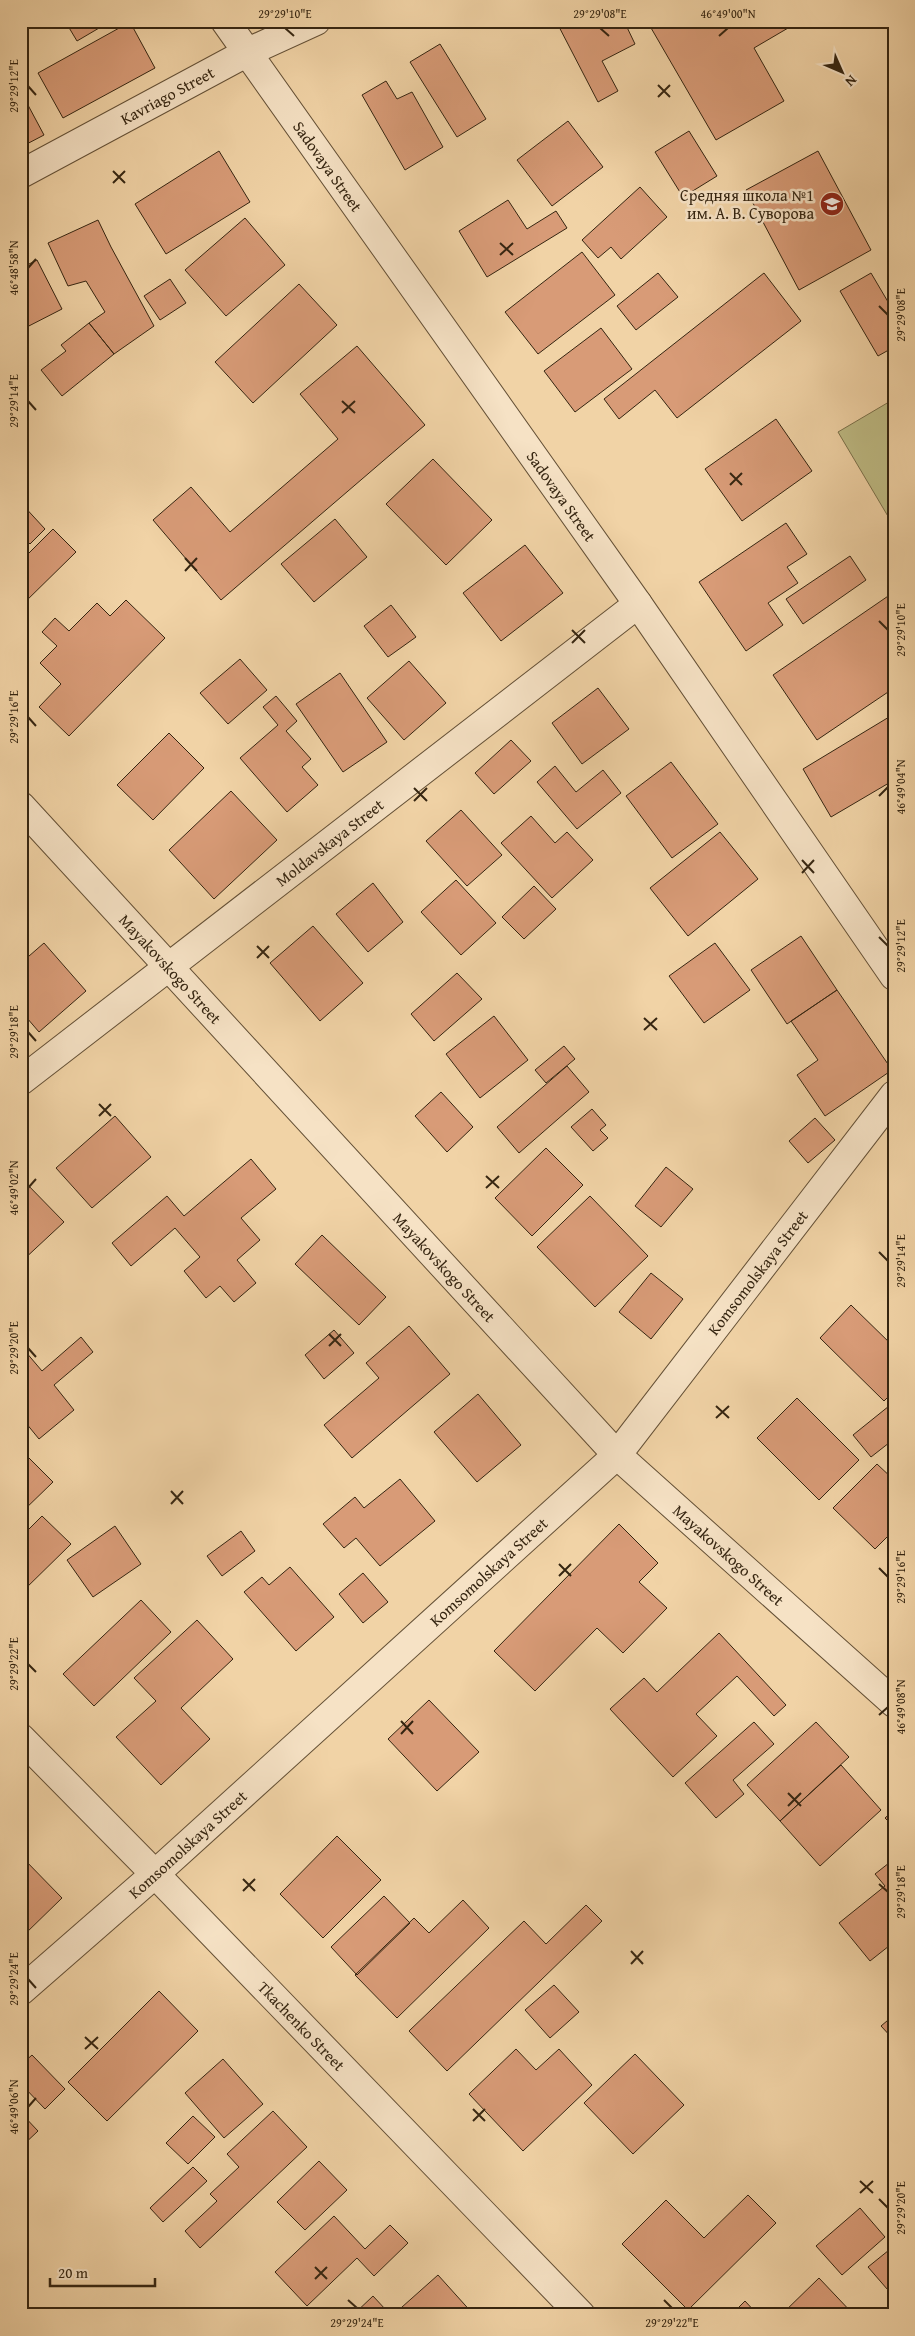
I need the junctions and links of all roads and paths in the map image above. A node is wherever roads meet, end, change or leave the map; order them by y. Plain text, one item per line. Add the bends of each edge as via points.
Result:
1 (225, 21) edge
2 (316, 21) edge
3 (248, 52) junction
4 (21, 174) edge
5 (638, 604) junction
6 (21, 806) edge
7 (170, 968) junction
8 (894, 976) edge
9 (21, 1082) edge
10 (894, 1095) edge
11 (617, 1455) junction
12 (894, 1703) edge
13 (21, 1738) edge
14 (155, 1874) junction
15 (21, 1991) edge
16 (581, 2315) edge

1 - 3 street, Sadovaya Street
2 - 3 street, Kavriago Street
3 - 4 street, Kavriago Street
3 - 5 street, Sadovaya Street
5 - 7 street, Moldavskaya Street
5 - 8 street, Sadovaya Street
6 - 7 street, Mayakovskogo Street
7 - 9 street, Moldavskaya Street
7 - 11 street, Mayakovskogo Street
10 - 11 street, Komsomolskaya Street
11 - 12 street, Mayakovskogo Street
11 - 14 street, Komsomolskaya Street
13 - 14 street, Tkachenko Street
14 - 15 street, Komsomolskaya Street
14 - 16 street, Tkachenko Street

